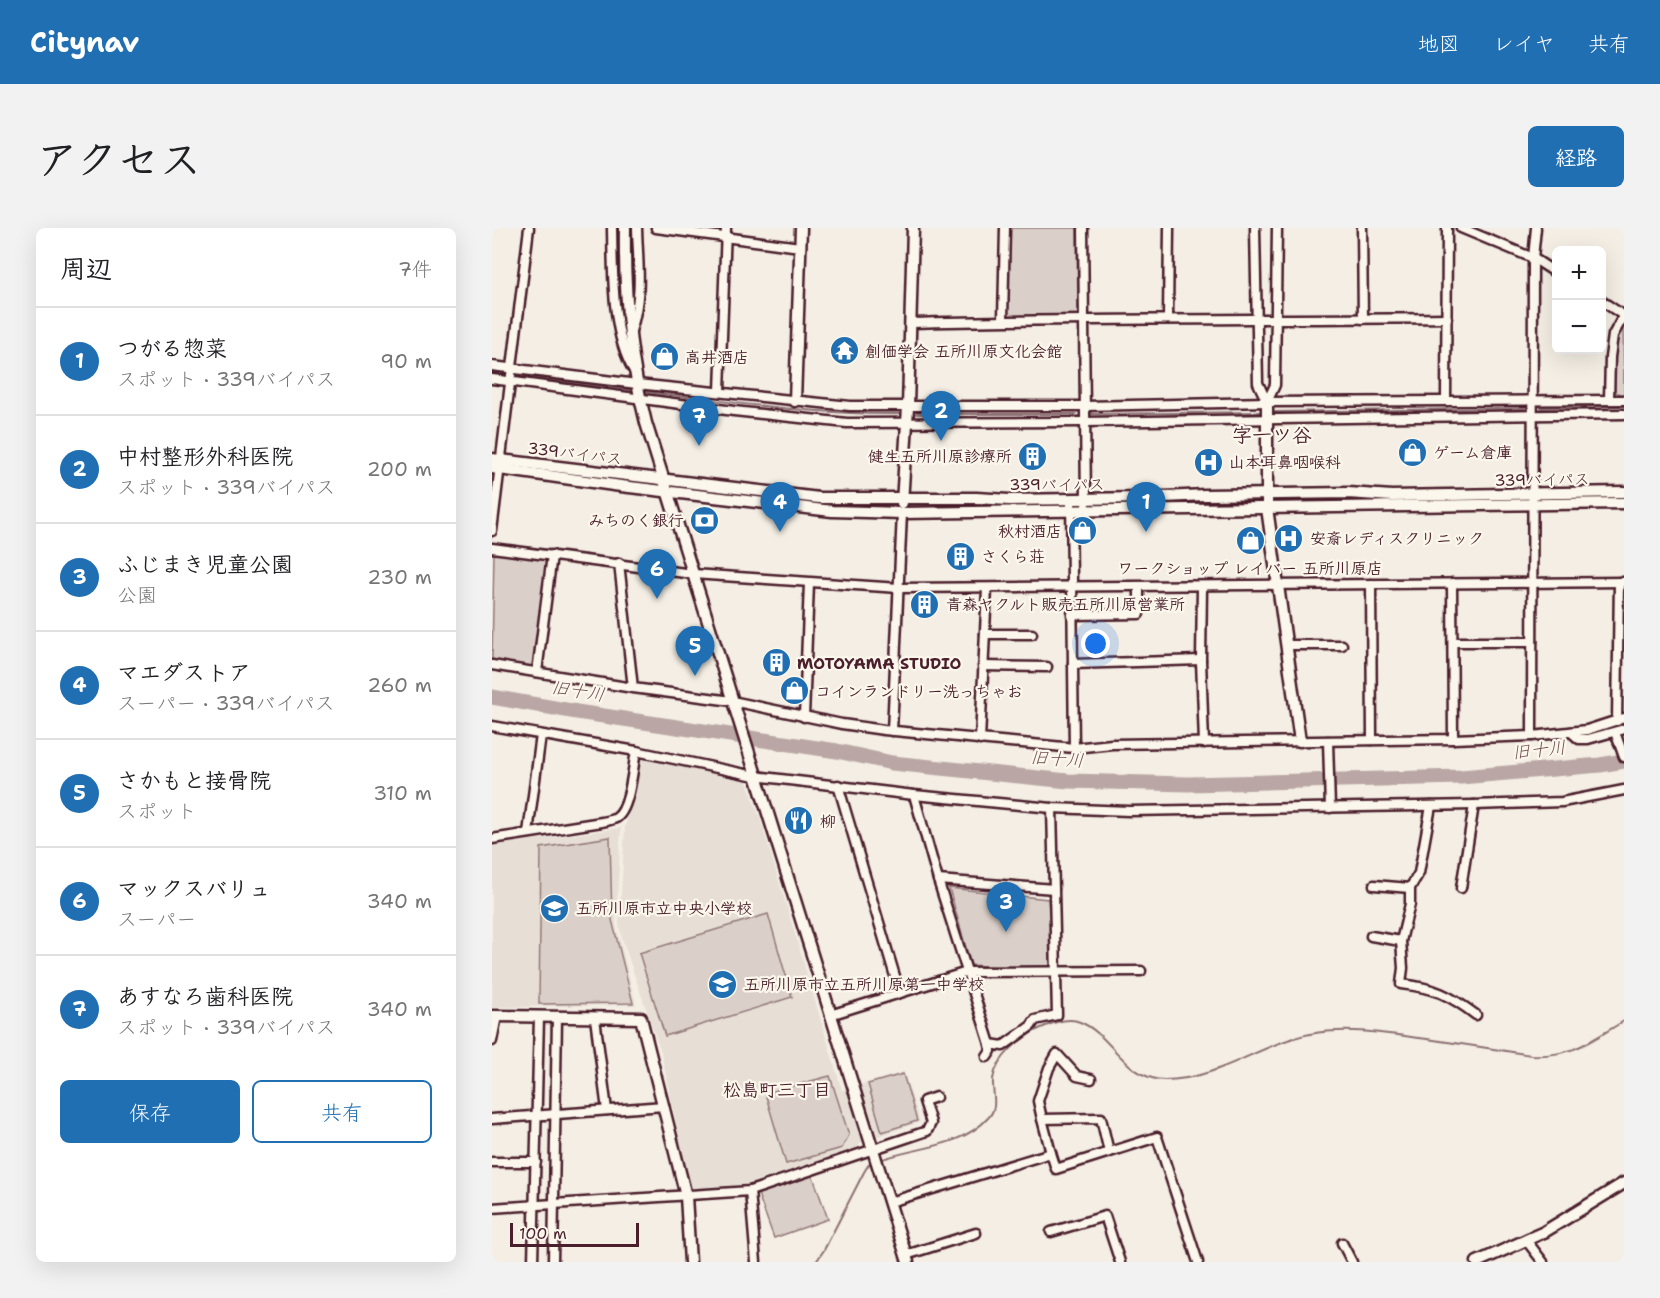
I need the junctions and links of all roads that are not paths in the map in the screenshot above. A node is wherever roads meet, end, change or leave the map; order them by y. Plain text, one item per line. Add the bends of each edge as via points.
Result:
1 (529, 228) edge
2 (612, 228) edge
3 (625, 228) edge
4 (637, 228) edge
5 (656, 228) edge
6 (726, 228) edge
7 (801, 228) edge
8 (914, 228) edge
9 (1005, 228) edge
10 (1083, 228) edge
11 (1169, 228) edge
12 (1255, 228) edge
13 (1276, 228) edge
14 (1362, 228) edge
15 (1447, 228) edge
16 (1461, 228) edge
17 (1536, 228) edge
18 (725, 238) junction
19 (800, 247) junction
20 (1533, 258) junction
21 (1552, 270) edge
22 (1606, 304) edge
23 (1624, 315) edge
24 (1446, 318) junction
25 (1168, 319) junction
26 (1363, 319) junction
27 (1003, 320) junction
28 (1084, 320) junction
29 (1276, 320) junction
30 (1256, 321) junction
31 (910, 322) junction
32 (630, 333) junction
33 (492, 366) edge
34 (511, 369) junction
35 (635, 371) junction
36 (492, 379) edge
37 (510, 381) junction
38 (637, 384) junction
39 (720, 391) junction
40 (639, 397) junction
41 (1533, 399) junction
42 (1446, 400) junction
43 (1609, 400) junction
44 (1624, 400) edge
45 (795, 401) junction
46 (1267, 402) junction
47 (1085, 406) junction
48 (908, 407) junction
49 (1624, 414) edge
50 (1533, 415) junction
51 (1267, 418) junction
52 (1085, 422) junction
53 (908, 423) junction
54 (496, 464) edge
55 (663, 478) junction
56 (667, 491) junction
57 (1624, 492) edge
58 (1266, 494) junction
59 (902, 498) junction
60 (1533, 499) junction
61 (1624, 502) edge
62 (1072, 504) junction
63 (1086, 504) junction
64 (1267, 508) junction
65 (902, 513) junction
66 (492, 531) edge
67 (492, 548) edge
68 (552, 555) junction
69 (619, 563) junction
70 (693, 574) junction
71 (1622, 582) edge
72 (809, 583) junction
73 (1452, 583) junction
74 (1371, 584) junction
75 (1533, 584) junction
76 (1279, 586) junction
77 (1139, 587) junction
78 (1202, 587) junction
79 (899, 588) junction
80 (987, 588) junction
81 (1073, 588) junction
82 (1072, 615) junction
83 (984, 634) junction
84 (1032, 634) dead end
85 (1453, 642) junction
86 (1533, 642) junction
87 (1286, 645) junction
88 (1342, 645) dead end
89 (1201, 660) junction
90 (1073, 664) junction
91 (492, 665) edge
92 (983, 666) junction
93 (1047, 667) dead end
94 (537, 672) junction
95 (633, 688) junction
96 (732, 701) junction
97 (804, 717) junction
98 (1621, 720) edge
99 (492, 726) edge
100 (1624, 729) edge
101 (892, 731) junction
102 (1570, 732) junction
103 (1615, 733) junction
104 (541, 735) junction
105 (1532, 736) junction
106 (1453, 739) junction
107 (980, 740) junction
108 (1372, 740) junction
109 (1300, 741) junction
110 (1328, 741) junction
111 (1204, 743) junction
112 (1074, 748) junction
113 (636, 751) junction
114 (1624, 758) edge
115 (754, 772) junction
116 (838, 785) junction
117 (1624, 790) edge
118 (914, 795) junction
119 (1330, 805) junction
120 (1473, 805) junction
121 (1431, 806) junction
122 (1052, 808) junction
123 (528, 833) junction
124 (492, 839) edge
125 (938, 880) junction
126 (1374, 885) dead end
127 (1410, 888) junction
128 (1461, 888) dead end
129 (1054, 889) junction
130 (1371, 936) dead end
131 (1401, 941) junction
132 (1055, 971) junction
133 (1141, 971) dead end
134 (967, 972) junction
135 (900, 993) junction
136 (830, 1015) junction
137 (1476, 1015) dead end
138 (494, 1016) edge
139 (539, 1017) junction
140 (557, 1017) junction
141 (595, 1018) junction
142 (492, 1041) edge
143 (990, 1044) junction
144 (987, 1057) dead end
145 (1091, 1079) dead end
146 (936, 1097) dead end
147 (664, 1106) junction
148 (607, 1110) junction
149 (556, 1114) junction
150 (537, 1116) junction
151 (492, 1119) edge
152 (1042, 1119) junction
153 (873, 1151) junction
154 (1109, 1152) junction
155 (1051, 1153) junction
156 (492, 1162) edge
157 (536, 1162) junction
158 (1624, 1183) edge
159 (750, 1191) junction
160 (686, 1196) junction
161 (890, 1202) junction
162 (555, 1205) junction
163 (536, 1206) junction
164 (492, 1208) edge
165 (1051, 1232) dead end
166 (976, 1233) dead end
167 (1526, 1240) junction
168 (1342, 1243) dead end
169 (907, 1258) edge
170 (533, 1262) edge
171 (553, 1262) edge
172 (690, 1262) edge
173 (756, 1262) edge
174 (1120, 1262) edge
175 (1198, 1262) edge
176 (1352, 1262) edge
177 (1477, 1262) edge
178 (1544, 1262) edge

1 - 34 street
2 - 35 street via 621,340
3 - 32 street
4 - 32 street via 640,298
5 - 18 street
6 - 18 street
7 - 19 street
8 - 31 street
9 - 27 street
10 - 28 street
11 - 25 street
12 - 30 street
13 - 29 street
14 - 26 street
15 - 24 street
16 - 20 street
17 - 20 street
18 - 19 street
18 - 39 street
19 - 45 street
20 - 21 street
20 - 41 street
22 - 23 street
23 - 43 street via 1613,335
24 - 26 street
24 - 42 street
25 - 28 street
25 - 30 street
26 - 29 street
27 - 28 street
27 - 31 street
28 - 47 street
29 - 30 street
29 - 46 street via 1275,385
30 - 46 street via 1257,383
31 - 48 street
32 - 35 street
33 - 34 street
34 - 37 street
34 - 38 street
35 - 38 street
36 - 37 street
37 - 40 street
37 - 54 street
38 - 39 street
38 - 40 street
39 - 45 street
40 - 53 street via 795,418
40 - 55 street
41 - 42 street
41 - 43 street
41 - 50 street
42 - 46 street
43 - 44 street
45 - 48 street
46 - 47 street
46 - 51 street
47 - 48 street
47 - 52 street
48 - 53 street
49 - 50 street
50 - 51 street
50 - 60 street
51 - 52 street
51 - 58 street
52 - 53 street
52 - 63 street
53 - 59 street
54 - 55 street, 339バイパス
54 - 56 street
54 - 66 street
55 - 56 street
55 - 59 street, 339バイパス via 799,497
56 - 65 street via 832,511
56 - 70 street
57 - 60 street, 339バイパス
58 - 60 street, 339バイパス
58 - 63 street, 339バイパス
58 - 64 street
59 - 62 street, 339バイパス
59 - 65 street
60 - 61 street
60 - 64 street
60 - 75 street
62 - 63 street
62 - 65 street
62 - 81 street
63 - 64 street
64 - 76 street
65 - 79 street
67 - 68 street
68 - 69 street
68 - 94 street
69 - 70 street
69 - 95 street
70 - 72 street
70 - 96 street
71 - 75 street
71 - 98 street
72 - 79 street
72 - 97 street
73 - 74 street
73 - 75 street
73 - 85 street
74 - 76 street
74 - 108 street
75 - 86 street
76 - 78 street
76 - 87 street
77 - 78 street
77 - 81 street
77 - 82 street via 1139,614
78 - 89 street
79 - 80 street
79 - 101 street
80 - 81 street
80 - 83 street
81 - 82 street
82 - 90 street
83 - 84 street
83 - 92 street
85 - 86 street
85 - 106 street
86 - 105 street
87 - 88 street
87 - 109 street
89 - 90 street
89 - 111 street
90 - 112 street
91 - 94 street
92 - 93 street
92 - 107 street
94 - 95 street
95 - 96 street
96 - 97 street
96 - 115 street
97 - 101 street
98 - 102 street
99 - 104 street
100 - 103 street
101 - 107 street
102 - 103 street via 1579,739
102 - 105 street
103 - 114 street
104 - 113 street
104 - 123 street
105 - 106 street
106 - 108 street
107 - 112 street
108 - 110 street
109 - 110 street
109 - 111 street
110 - 119 street
111 - 112 street
113 - 115 street
113 - 123 street via 626,802 616,818
115 - 116 street
115 - 136 street
116 - 118 street
116 - 135 street
117 - 120 street via 1562,802
118 - 122 street
118 - 125 street
119 - 121 street
119 - 122 street via 1129,811
120 - 121 street
120 - 128 street
121 - 127 street via 1419,873
122 - 129 street
123 - 124 street
125 - 129 street
125 - 134 street
126 - 127 street
127 - 131 street
129 - 132 street
130 - 131 street
131 - 137 street via 1401,984 1451,996
132 - 133 street
132 - 134 street
132 - 143 street via 1057,1015 1035,1020 1003,1046
134 - 135 street
134 - 143 street
135 - 136 street
136 - 153 street
138 - 139 street
138 - 142 street
139 - 140 street
139 - 150 street
140 - 141 street
140 - 149 street
141 - 147 street via 642,1018
141 - 148 street
143 - 144 street
145 - 152 street via 1077,1076 1057,1054 1038,1101
146 - 153 street via 924,1101 931,1123 927,1131
147 - 148 street
147 - 160 street
148 - 149 street
149 - 150 street
149 - 162 street
150 - 151 street
150 - 157 street
152 - 154 street via 1101,1118
152 - 155 street
153 - 159 street
153 - 161 street
154 - 155 street via 1056,1169
154 - 175 street via 1157,1137
155 - 161 street
156 - 157 street
157 - 163 street
158 - 167 street
159 - 160 street
159 - 173 street
160 - 162 street
160 - 172 street
161 - 169 street
162 - 163 street
162 - 171 street
163 - 164 street
163 - 170 street
165 - 174 street via 1106,1216
166 - 169 street
167 - 177 street
167 - 178 street
168 - 176 street

